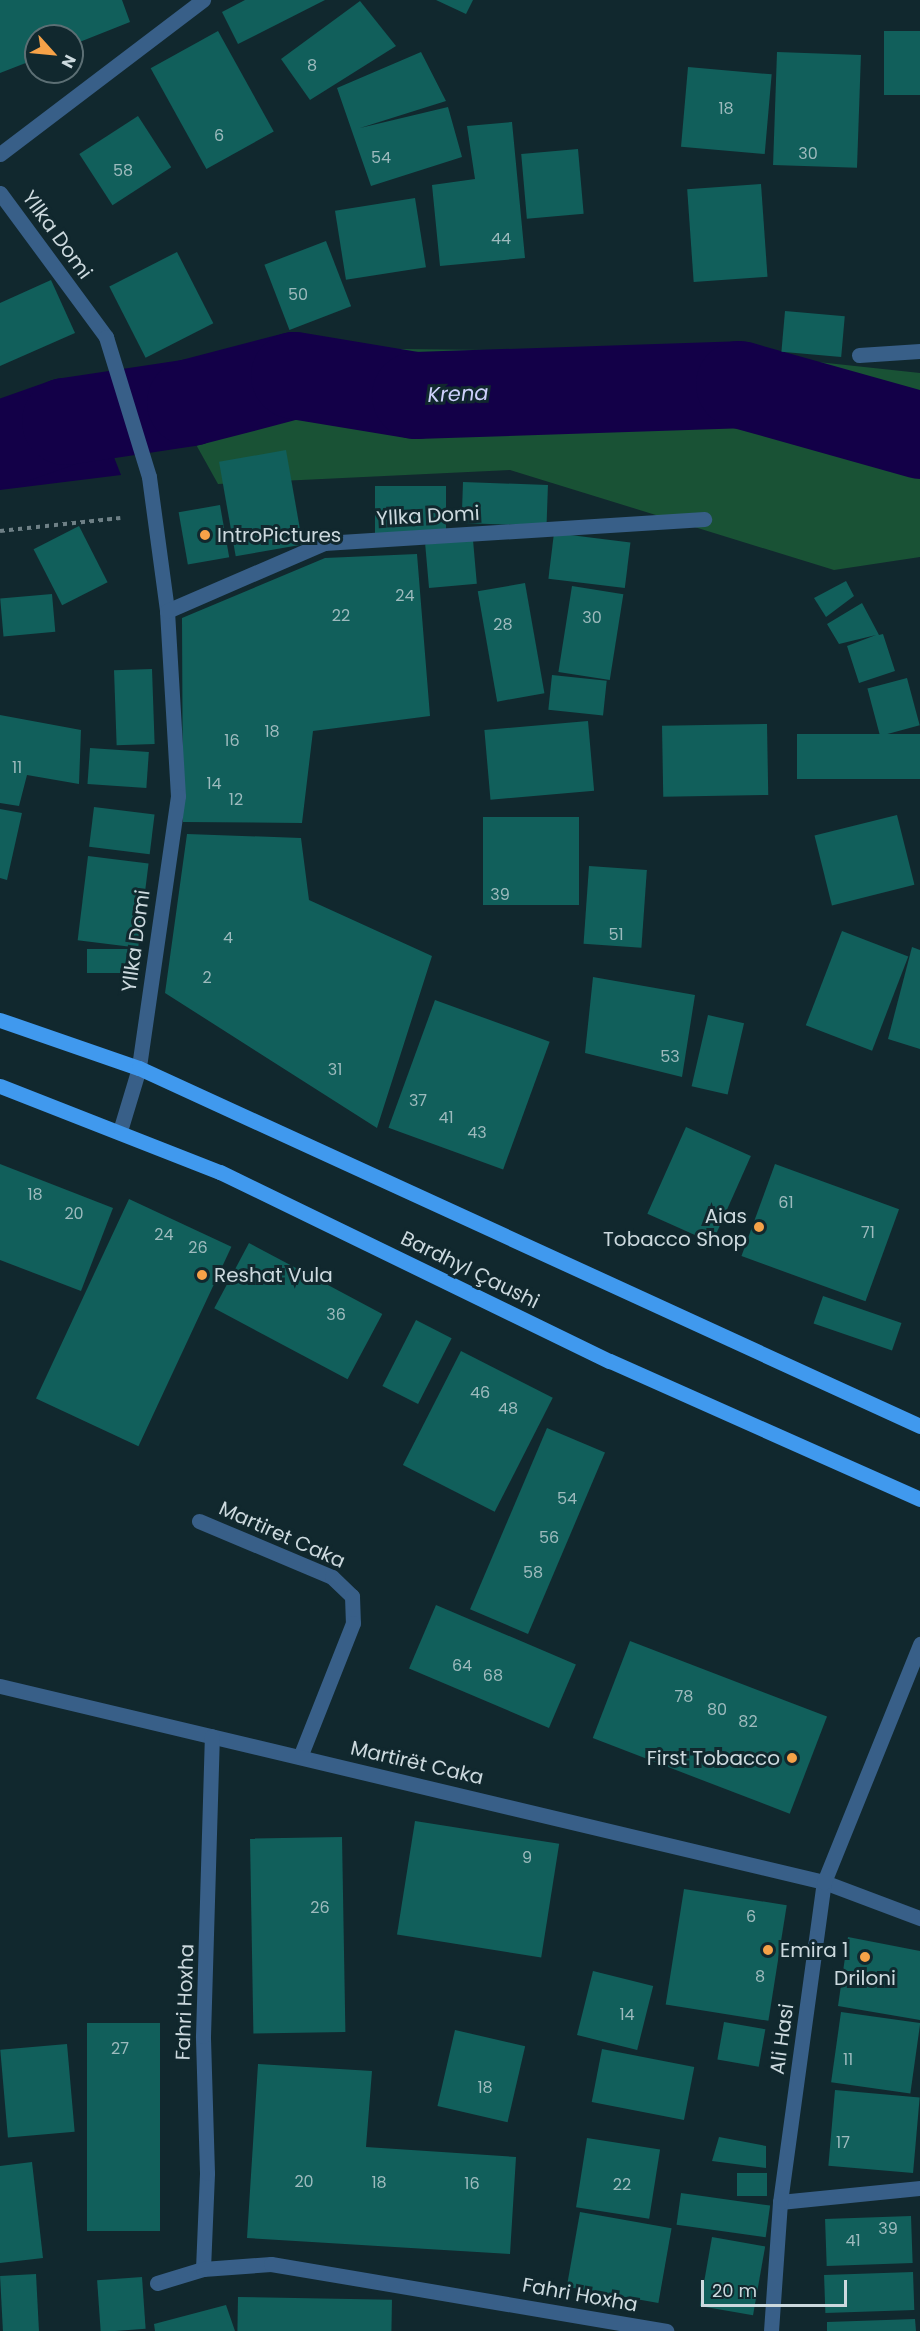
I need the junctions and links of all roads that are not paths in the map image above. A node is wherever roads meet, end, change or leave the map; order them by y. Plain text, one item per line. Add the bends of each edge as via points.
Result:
1 (203, 0) edge
2 (0, 154) edge
3 (0, 193) edge
4 (920, 351) edge
5 (859, 355) dead end
6 (704, 519) dead end
7 (167, 611) junction
8 (0, 1020) edge
9 (139, 1068) junction
10 (0, 1086) edge
11 (120, 1131) junction
12 (920, 1426) edge
13 (920, 1499) edge
14 (199, 1521) dead end
15 (920, 1644) edge
16 (0, 1686) edge
17 (212, 1736) junction
18 (300, 1757) junction
19 (824, 1882) junction
20 (920, 1918) edge
21 (920, 2188) edge
22 (780, 2202) junction
23 (202, 2269) junction
24 (157, 2283) dead end
25 (666, 2331) edge
26 (771, 2331) edge

1 - 2 street
3 - 7 street, Yllka Domi via 106,337 149,477
4 - 5 street
6 - 7 street, Yllka Domi via 324,543
7 - 9 street, Yllka Domi via 178,796
8 - 9 main road
9 - 11 street, Yllka Domi
9 - 12 main road
10 - 11 main road, Bardhyl Çaushi
11 - 13 main road, Bardhyl Çaushi via 220,1172 610,1361
14 - 18 street, Martiret Caka via 332,1577 352,1596 353,1623
15 - 19 street, Ali Hasi
16 - 17 street, Martirët Caka
17 - 18 street, Martirët Caka
17 - 23 street, Fahri Hoxha via 203,2036 207,2173
18 - 19 street, Martirët Caka
19 - 20 street
19 - 22 street, Ali Hasi
21 - 22 street
22 - 26 street, Ali Hasi
23 - 24 street, Fahri Hoxha
23 - 25 street, Fahri Hoxha via 271,2264

